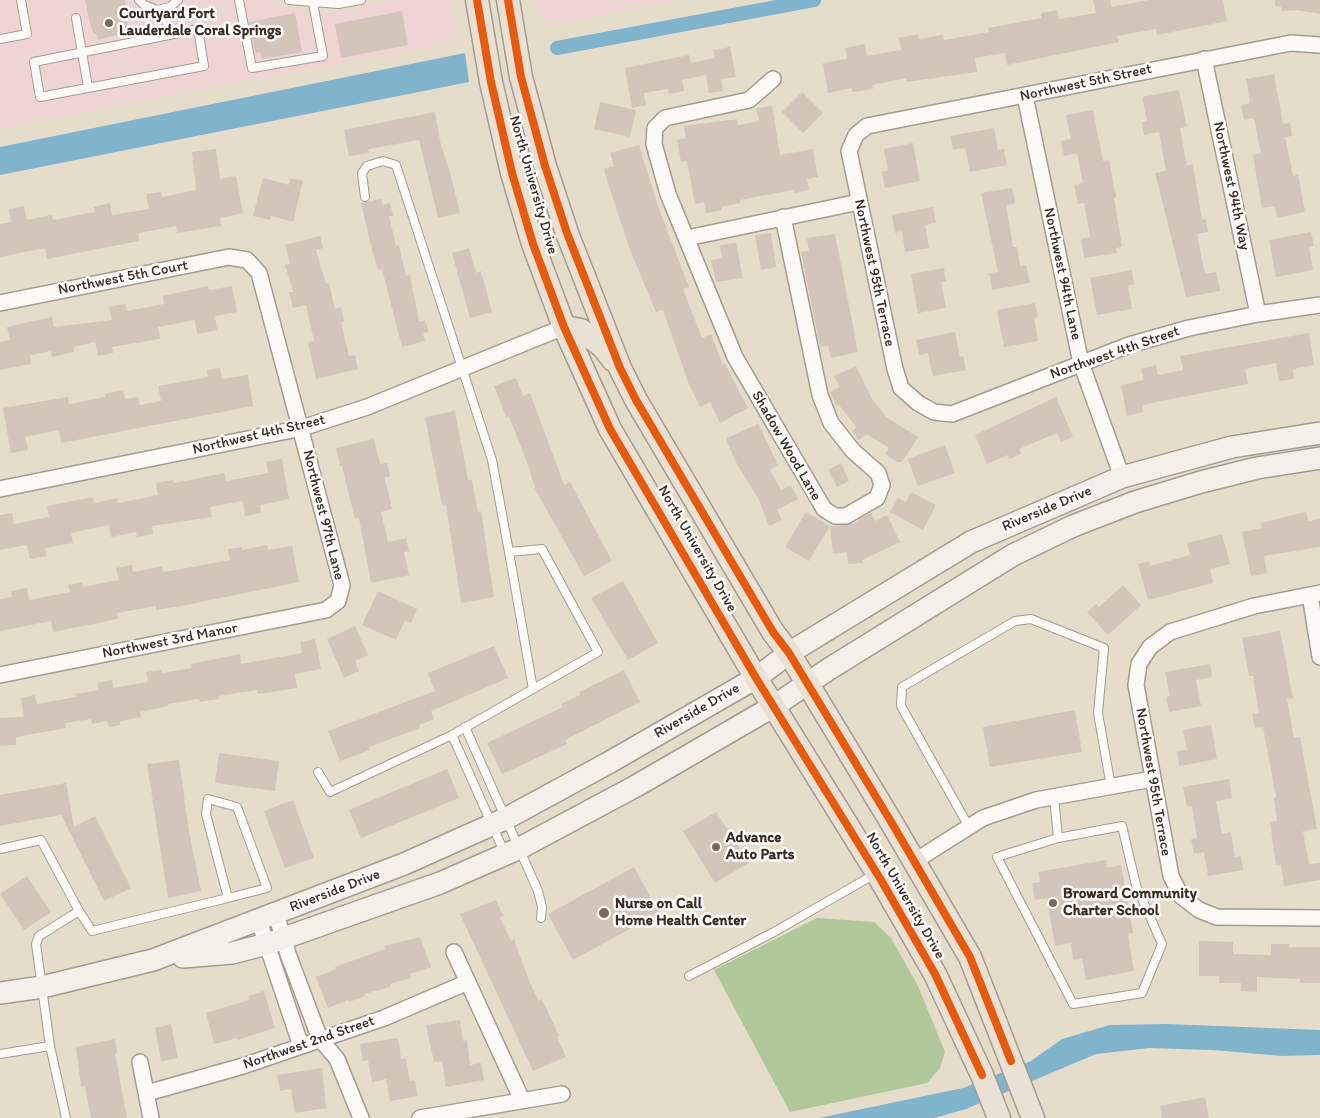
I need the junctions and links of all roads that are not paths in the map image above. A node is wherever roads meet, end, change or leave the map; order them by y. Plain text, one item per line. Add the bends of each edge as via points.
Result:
1 (21, 0) edge
2 (139, 0) edge
3 (178, 0) edge
4 (238, 0) edge
5 (289, 0) edge
6 (361, 0) edge
7 (477, 0) edge
8 (508, 0) edge
9 (313, 4) junction
10 (164, 10) junction
11 (76, 18) dead end
12 (168, 35) junction
13 (0, 39) edge
14 (1320, 46) edge
15 (81, 52) junction
16 (1204, 59) junction
17 (773, 79) dead end
18 (88, 88) junction
19 (1024, 96) junction
20 (856, 135) joint
21 (365, 197) dead end
22 (859, 202) junction
23 (783, 217) junction
24 (687, 238) junction
25 (246, 260) joint
26 (0, 303) edge
27 (1320, 305) edge
28 (1258, 314) junction
29 (564, 327) junction
30 (1081, 363) junction
31 (620, 368) junction
32 (461, 369) junction
33 (918, 404) joint
34 (302, 428) junction
35 (1320, 433) edge
36 (1320, 458) edge
37 (1122, 477) junction
38 (0, 489) edge
39 (509, 552) junction
40 (1315, 594) edge
41 (338, 601) joint
42 (789, 653) junction
43 (1320, 657) edge
44 (0, 675) edge
45 (756, 678) junction
46 (806, 683) junction
47 (533, 689) junction
48 (774, 706) junction
49 (465, 727) junction
50 (452, 735) junction
51 (318, 772) dead end
52 (1152, 779) junction
53 (1111, 787) junction
54 (1054, 797) junction
55 (499, 821) junction
56 (969, 827) junction
57 (1058, 838) junction
58 (0, 849) edge
59 (513, 851) junction
60 (915, 861) junction
61 (876, 873) junction
62 (228, 898) junction
63 (79, 911) junction
64 (267, 917) junction
65 (541, 918) dead end
66 (1320, 918) edge
67 (275, 941) junction
68 (454, 952) dead end
69 (153, 960) junction
70 (689, 976) dead end
71 (468, 982) junction
72 (42, 987) junction
73 (0, 993) edge
74 (320, 1039) junction
75 (50, 1046) junction
76 (300, 1046) junction
77 (0, 1054) edge
78 (140, 1062) dead end
79 (147, 1093) junction
80 (562, 1094) dead end
81 (522, 1100) junction
82 (996, 1111) edge
83 (66, 1118) edge
84 (152, 1118) edge
85 (361, 1118) edge
86 (420, 1118) edge
87 (1033, 1118) edge

1 - 13 lane via 27,34
2 - 10 lane via 150,9
3 - 10 lane
4 - 9 lane via 252,68 323,56
5 - 9 lane
6 - 9 lane
7 - 29 main road, North University Drive via 491,82 512,172 533,244
8 - 31 main road, North University Drive via 521,77 545,166 566,233
10 - 12 lane
11 - 15 lane
12 - 15 lane
12 - 18 lane via 198,29 204,66
14 - 16 street, Northwest 5th Street via 1291,43
15 - 18 lane
15 - 18 lane via 34,62 40,96
16 - 19 street, Northwest 5th Street
16 - 28 street, Northwest 94th Way
17 - 24 street, Shadow Wood Lane via 749,100 665,118 655,128 654,144 666,186
19 - 20 street, Northwest 5th Street via 867,126
19 - 30 street, Northwest 94th Lane
20 - 22 street, Northwest 95th Terrace via 849,150
21 - 32 lane via 362,173 367,166 383,161 396,165
22 - 23 street
22 - 33 street, Northwest 95th Terrace via 895,369 901,388
23 - 24 street
23 - 24 street, Shadow Wood Lane via 820,395 830,423 878,472 882,485 877,498 846,516 835,516 824,509 773,425 735,357
25 - 26 street, Northwest 5th Court via 229,257
25 - 34 street, Northwest 97th Lane via 259,273
27 - 28 street, Northwest 4th Street
28 - 30 street, Northwest 4th Street via 1181,330
29 - 31 main road via 581,330 603,347
29 - 32 street, Northwest 4th Street
29 - 45 main road, North University Drive via 610,429
30 - 33 street, Northwest 4th Street via 952,414 934,412
30 - 37 street, Northwest 94th Lane
31 - 42 main road, North University Drive via 773,632
32 - 34 street, Northwest 4th Street via 367,407
32 - 39 lane via 492,460
34 - 38 street, Northwest 4th Street
34 - 41 street, Northwest 97th Lane via 342,585
35 - 37 street, Riverside Drive via 1232,447
36 - 46 street, Riverside Drive via 1257,468 1201,482 1135,502 1073,526 1013,555
37 - 42 street, Riverside Drive via 971,542
39 - 47 lane
39 - 47 lane via 542,549 598,652
40 - 43 street
40 - 52 street, Northwest 95th Terrace via 1254,606 1198,622 1170,632 1150,647 1139,664 1136,685
41 - 44 street, Northwest 3rd Manor via 326,610
42 - 45 street, Riverside Drive
42 - 46 main road, North University Drive
45 - 48 main road, North University Drive
45 - 55 street, Riverside Drive
46 - 48 street, Riverside Drive
46 - 60 main road, North University Drive
47 - 49 lane
48 - 59 street, Riverside Drive via 636,786
48 - 61 main road, North University Drive
49 - 50 lane
49 - 55 lane
50 - 51 lane via 330,792
50 - 55 lane
52 - 53 street
52 - 66 street, Northwest 95th Terrace via 1171,876 1182,896 1199,910 1217,916
53 - 54 street
53 - 56 lane via 1098,713 1104,648 1031,619 1015,621 902,687 901,706
54 - 56 street via 983,818
54 - 57 lane
55 - 59 lane
55 - 59 lane
55 - 64 street, Riverside Drive via 404,864
56 - 60 street
57 - 57 lane via 997,858 1073,1004 1142,993 1162,944 1136,884 1122,826
58 - 63 lane via 42,840
59 - 65 lane via 538,891
59 - 67 street, Riverside Drive via 440,883
60 - 87 main road, North University Drive via 970,957
61 - 70 lane
61 - 82 main road, North University Drive via 935,974
62 - 62 lane via 206,814 208,799 237,807 267,888
62 - 63 lane via 92,931
63 - 72 lane via 39,936 36,944
64 - 67 street
64 - 69 street, Riverside Drive
67 - 69 street, Riverside Drive via 232,953
67 - 74 street
67 - 76 street
68 - 71 street
69 - 72 street, Riverside Drive
71 - 74 street, Northwest 2nd Street via 384,1018
71 - 81 street
72 - 73 street, Riverside Drive
72 - 75 lane
74 - 76 street, Northwest 2nd Street
74 - 85 street via 337,1060
75 - 77 lane
75 - 83 lane
76 - 79 street, Northwest 2nd Street
78 - 79 street
79 - 84 street
80 - 81 street
81 - 86 street

